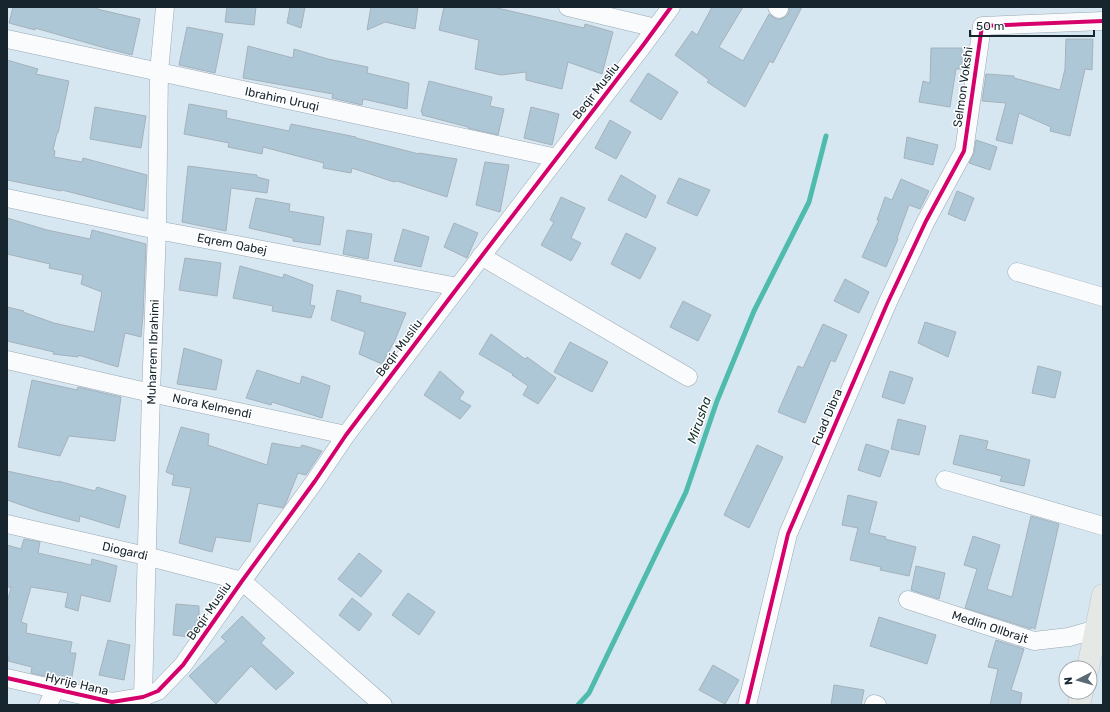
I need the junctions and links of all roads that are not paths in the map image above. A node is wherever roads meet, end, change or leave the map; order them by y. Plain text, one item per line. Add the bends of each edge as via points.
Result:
1 (165, 7) edge
2 (568, 7) edge
3 (671, 7) edge
4 (1103, 20) edge
5 (656, 28) junction
6 (7, 39) edge
7 (159, 72) junction
8 (964, 151) joint
9 (557, 158) junction
10 (7, 198) edge
11 (158, 230) junction
12 (481, 256) junction
13 (1017, 272) dead end
14 (458, 287) junction
15 (1103, 297) edge
16 (7, 360) edge
17 (688, 377) dead end
18 (151, 394) junction
19 (346, 435) junction
20 (945, 480) dead end
21 (7, 524) edge
22 (1103, 526) edge
23 (146, 556) junction
24 (242, 581) junction
25 (1103, 595) edge
26 (908, 600) dead end
27 (1100, 631) edge
28 (1091, 660) edge
29 (7, 678) edge
30 (52, 697) edge
31 (139, 701) edge
32 (383, 705) edge
33 (747, 705) edge

1 - 7 street, Muharrem Ibrahimi
2 - 5 street
3 - 5 street, Beqir Musliu
4 - 8 street, Selmon Vokshi via 982,26
5 - 9 street, Beqir Musliu
6 - 7 street, Ibrahim Uruqi
7 - 9 street, Ibrahim Uruqi
7 - 11 street, Muharrem Ibrahimi
8 - 33 street, Fuad Dibra via 926,221 887,304 788,534
9 - 12 street, Beqir Musliu
10 - 11 street, Eqrem Qabej
11 - 14 street, Eqrem Qabej
11 - 18 street, Muharrem Ibrahimi
12 - 14 street, Beqir Musliu
12 - 17 street
13 - 15 street
14 - 19 street, Beqir Musliu
16 - 18 street, Nora Kelmendi
18 - 19 street, Nora Kelmendi
18 - 23 street, Muharrem Ibrahimi
19 - 24 street, Beqir Musliu
20 - 22 street
21 - 23 street, Diogardi
23 - 24 street, Diogardi
23 - 31 street, Muharrem Ibrahimi
24 - 31 street, Beqir Musliu via 183,665 158,691
24 - 32 street, Beqir Musliu
25 - 27 main road
26 - 27 street, Medlin Ollbrajt via 1034,641
27 - 28 main road
29 - 30 street, Hyrije Hana
30 - 31 street, Hyrije Hana via 112,702

